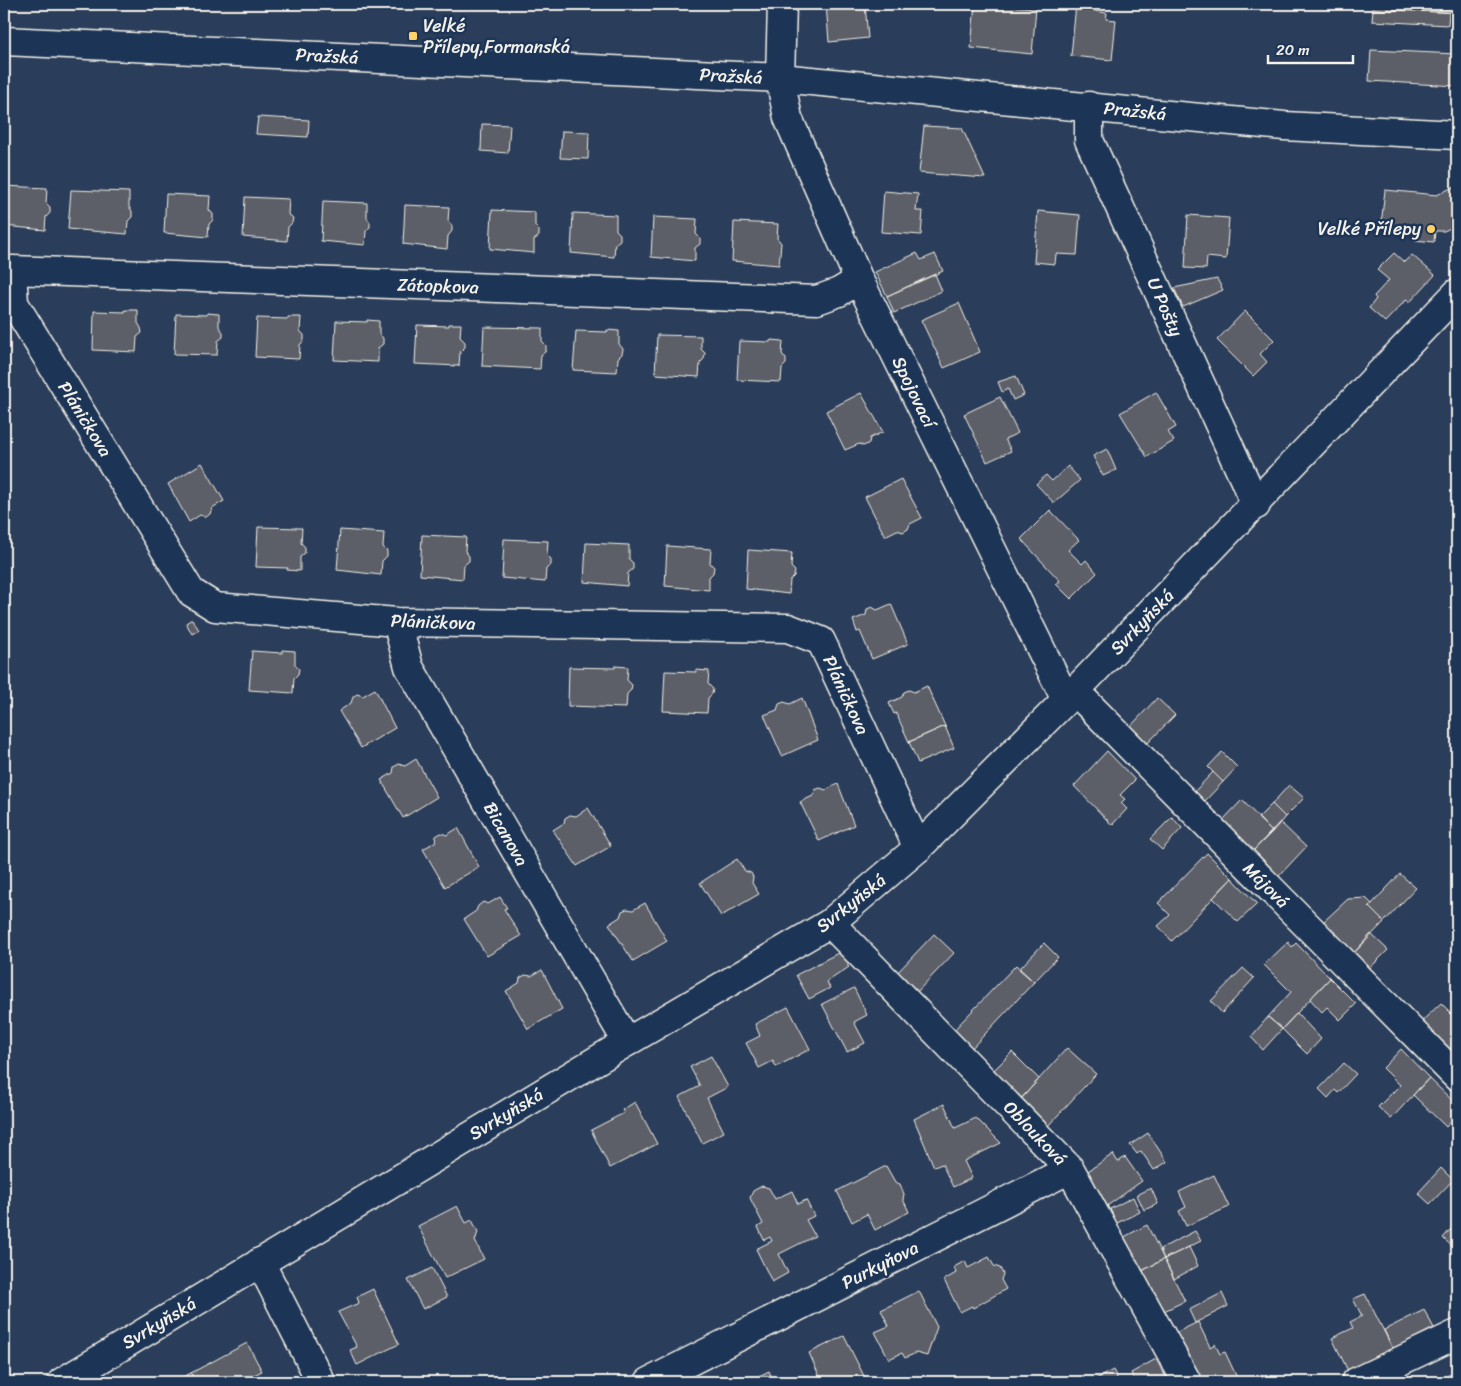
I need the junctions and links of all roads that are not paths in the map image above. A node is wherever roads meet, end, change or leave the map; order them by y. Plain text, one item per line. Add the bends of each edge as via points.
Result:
1 (782, 4) edge
2 (4, 41) edge
3 (780, 78) junction
4 (1088, 106) junction
5 (1457, 135) edge
6 (12, 270) joint
7 (859, 280) junction
8 (1457, 293) edge
9 (1256, 505) junction
10 (397, 622) junction
11 (1070, 696) junction
12 (918, 848) junction
13 (830, 923) junction
14 (627, 1042) junction
15 (1457, 1077) edge
16 (1070, 1169) junction
17 (260, 1262) junction
18 (1457, 1334) edge
19 (63, 1382) edge
20 (321, 1382) edge
21 (649, 1382) edge
22 (1187, 1382) edge
23 (1356, 1382) edge

1 - 3 street, Spojovací
2 - 3 street, Pražská
3 - 4 street, Pražská
3 - 7 street, Spojovací via 788,118
4 - 5 street, Pražská via 1284,126
4 - 9 street, U Pošty via 1089,140
6 - 7 street, Zátopkova via 817,300
6 - 10 street, Pláničkova via 14,303 191,592 215,607
7 - 11 street, Spojovací
8 - 9 street, Svrkyňská
9 - 11 street, Svrkyňská
10 - 12 street, Pláničkova via 788,628 821,641
10 - 14 street, Bicanova via 409,667
11 - 12 street, Svrkyňská
11 - 15 street, Májová
12 - 13 street, Svrkyňská
13 - 14 street, Svrkyňská
13 - 16 street, Oblouková
14 - 17 street, Svrkyňská
16 - 21 street, Purkyňova
16 - 22 street, Oblouková
17 - 19 street, Svrkyňská
17 - 20 street
18 - 23 street

